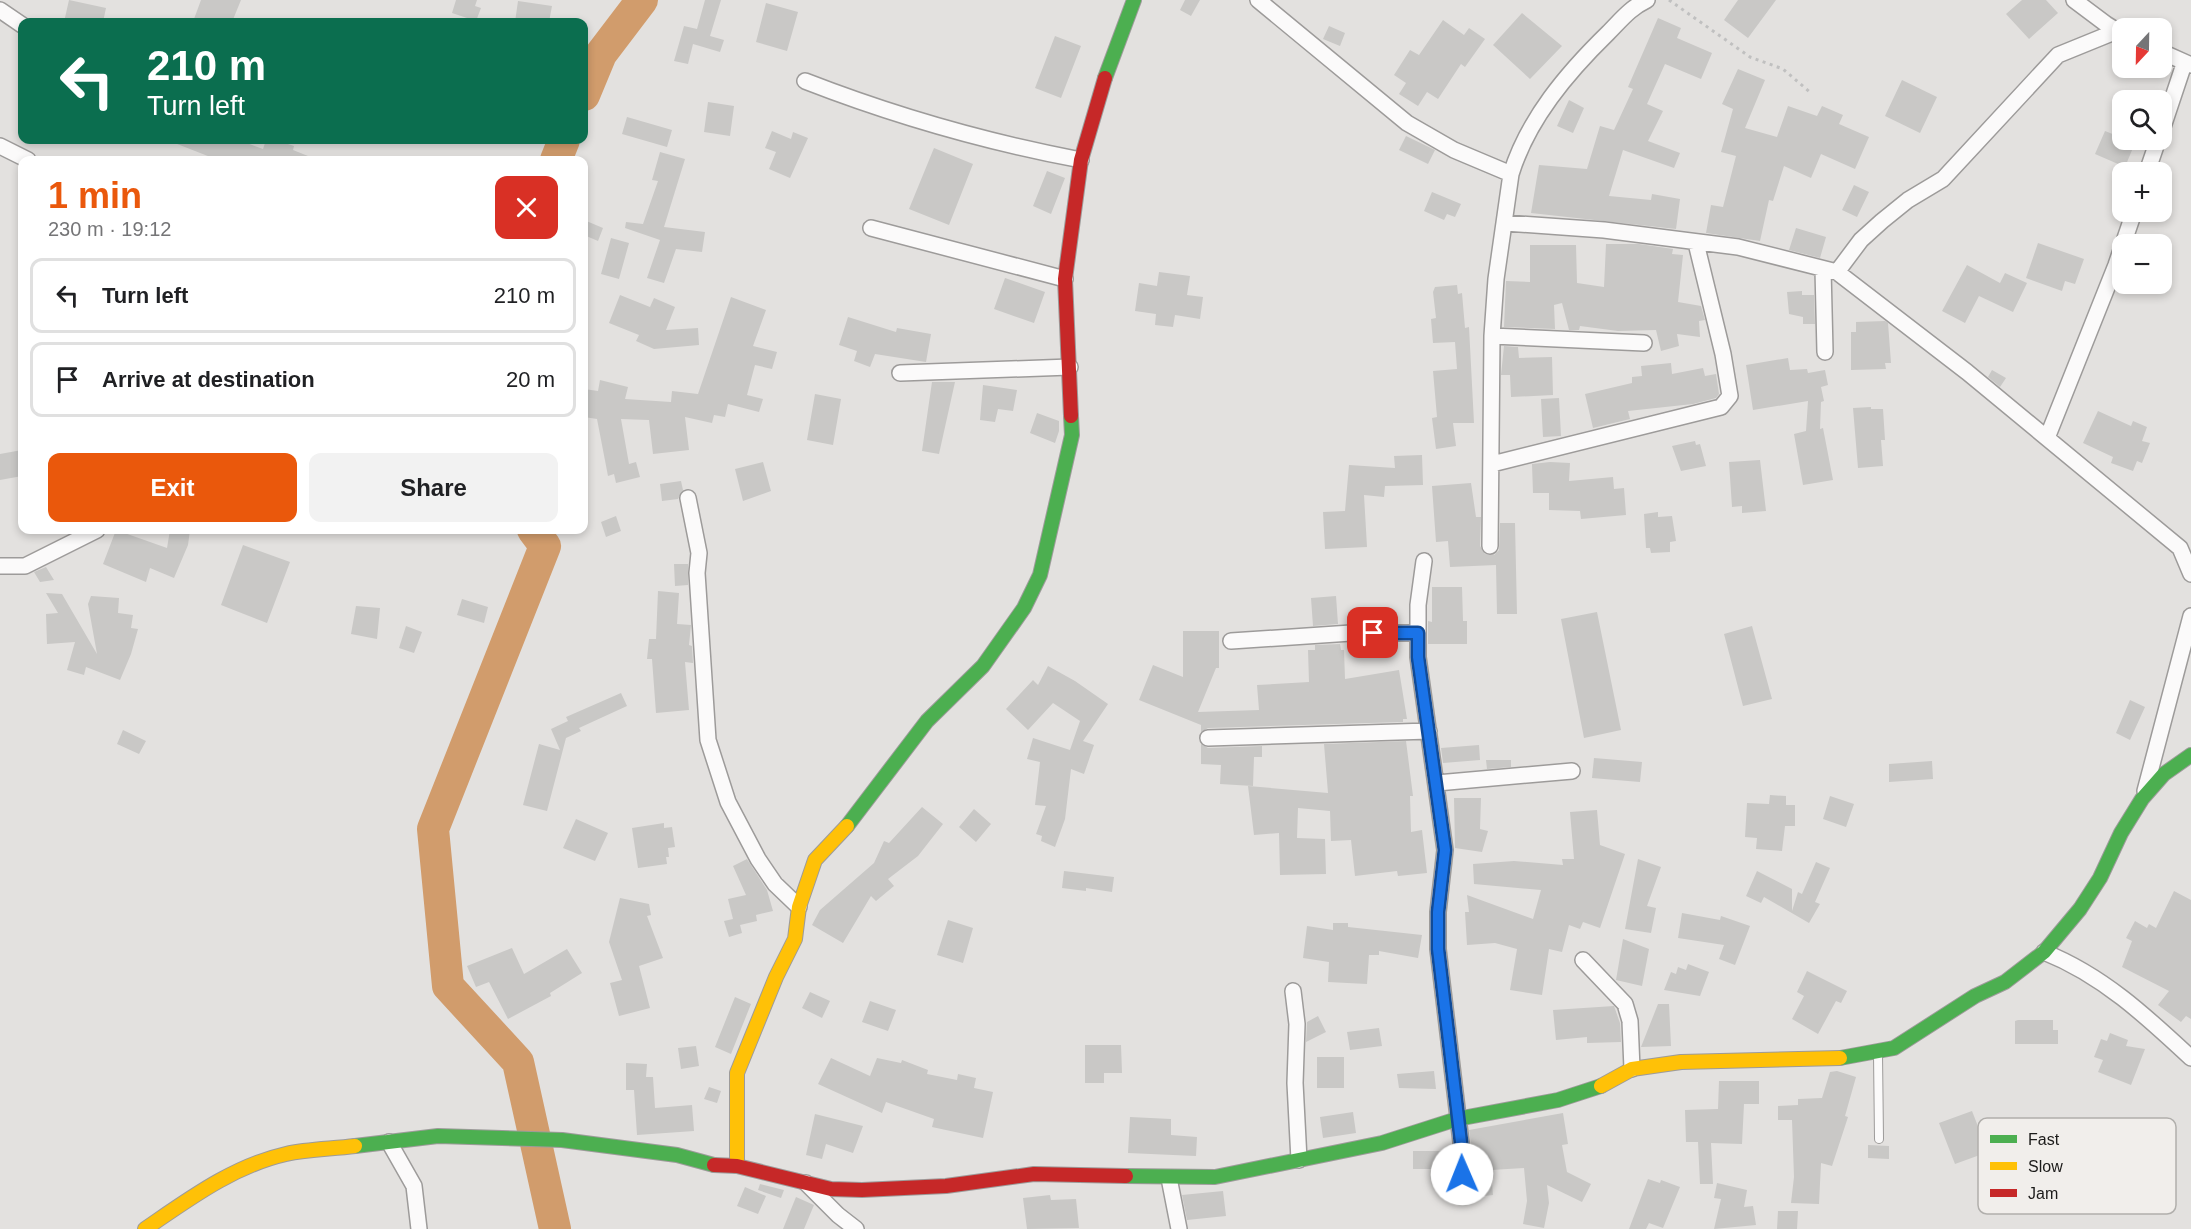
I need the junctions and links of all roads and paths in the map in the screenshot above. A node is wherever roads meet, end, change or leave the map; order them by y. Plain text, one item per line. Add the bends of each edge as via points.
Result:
1 (1134, 0) edge
2 (1258, 0) edge
3 (1647, 0) edge
4 (1669, 0) edge
5 (2074, 0) edge
6 (0, 10) edge
7 (18, 22) edge
8 (2112, 26) edge
9 (2112, 35) edge
10 (2172, 57) edge
11 (2188, 64) edge
12 (805, 81) dead end
13 (1811, 93) dead end
14 (2172, 105) edge
15 (0, 147) edge
16 (19, 156) edge
17 (1081, 160) junction
18 (1511, 174) junction
19 (2131, 222) edge
20 (1505, 223) junction
21 (872, 228) dead end
22 (1696, 243) junction
23 (1830, 270) junction
24 (1065, 279) junction
25 (1492, 336) junction
26 (1644, 343) dead end
27 (1825, 352) dead end
28 (1070, 367) junction
29 (900, 373) dead end
30 (2047, 438) junction
31 (1492, 464) junction
32 (688, 498) dead end
33 (90, 534) edge
34 (1490, 546) dead end
35 (1424, 561) dead end
36 (0, 566) edge
37 (2191, 574) edge
38 (2191, 616) edge
39 (1418, 633) junction
40 (1232, 640) dead end
41 (1429, 731) junction
42 (1208, 738) dead end
43 (2191, 755) edge
44 (1572, 771) dead end
45 (1437, 783) junction
46 (2142, 799) junction
47 (799, 907) junction
48 (2044, 952) junction
49 (1583, 960) dead end
50 (1293, 991) dead end
51 (1878, 1053) junction
52 (2191, 1058) edge
53 (1632, 1069) junction
54 (1457, 1119) junction
55 (1879, 1139) dead end
56 (389, 1142) junction
57 (1299, 1160) junction
58 (737, 1166) junction
59 (1462, 1174) dead end
60 (1169, 1178) junction
61 (804, 1181) junction
62 (145, 1229) edge
63 (419, 1229) edge
64 (856, 1229) edge
65 (1179, 1229) edge

1 - 17 street via 1098,97
2 - 18 street via 1407,123 1454,150
3 - 18 street via 1633,7 1550,97 1526,136
4 - 13 path via 1750,57 1783,69
5 - 8 street
6 - 7 street
9 - 23 street via 2058,56 1942,179 1882,221
10 - 11 street
11 - 14 street
12 - 17 street via 879,109 1013,147
15 - 16 street
17 - 24 street
18 - 20 street
19 - 30 street
20 - 22 street via 1604,230
20 - 25 street
21 - 24 street
22 - 23 street via 1738,247
22 - 31 street via 1730,396 1721,407
23 - 27 street
23 - 30 street via 1933,345
24 - 28 street
25 - 26 street
25 - 31 street
28 - 29 street
28 - 47 street via 1072,435 1040,575 1024,608 983,666 927,721 847,826 815,860
30 - 37 street via 2180,548
31 - 34 street
32 - 47 street via 699,553 708,740 728,802 758,859 775,884
33 - 36 street via 25,566
35 - 39 street
38 - 46 street via 2158,751
39 - 40 street
39 - 41 street
41 - 42 street
41 - 45 street
43 - 46 street via 2164,774
44 - 45 street
45 - 54 street via 1445,850 1438,949
46 - 48 street via 2100,878
47 - 58 street via 795,939 737,1073
48 - 51 street via 2005,982 1975,996 1894,1048
48 - 52 street via 2107,985
49 - 53 street via 1625,1004 1630,1021
50 - 57 street
51 - 53 street via 1830,1059 1682,1062
51 - 55 lane
53 - 54 street via 1558,1100
54 - 57 street via 1382,1143
54 - 59 street
56 - 58 street via 438,1136 562,1140
56 - 62 street via 286,1154 249,1167 215,1182
56 - 63 street via 414,1186
57 - 60 street via 1215,1177
58 - 61 street
60 - 61 street via 1034,1174 946,1186 862,1190 831,1189
60 - 65 street
61 - 64 street

